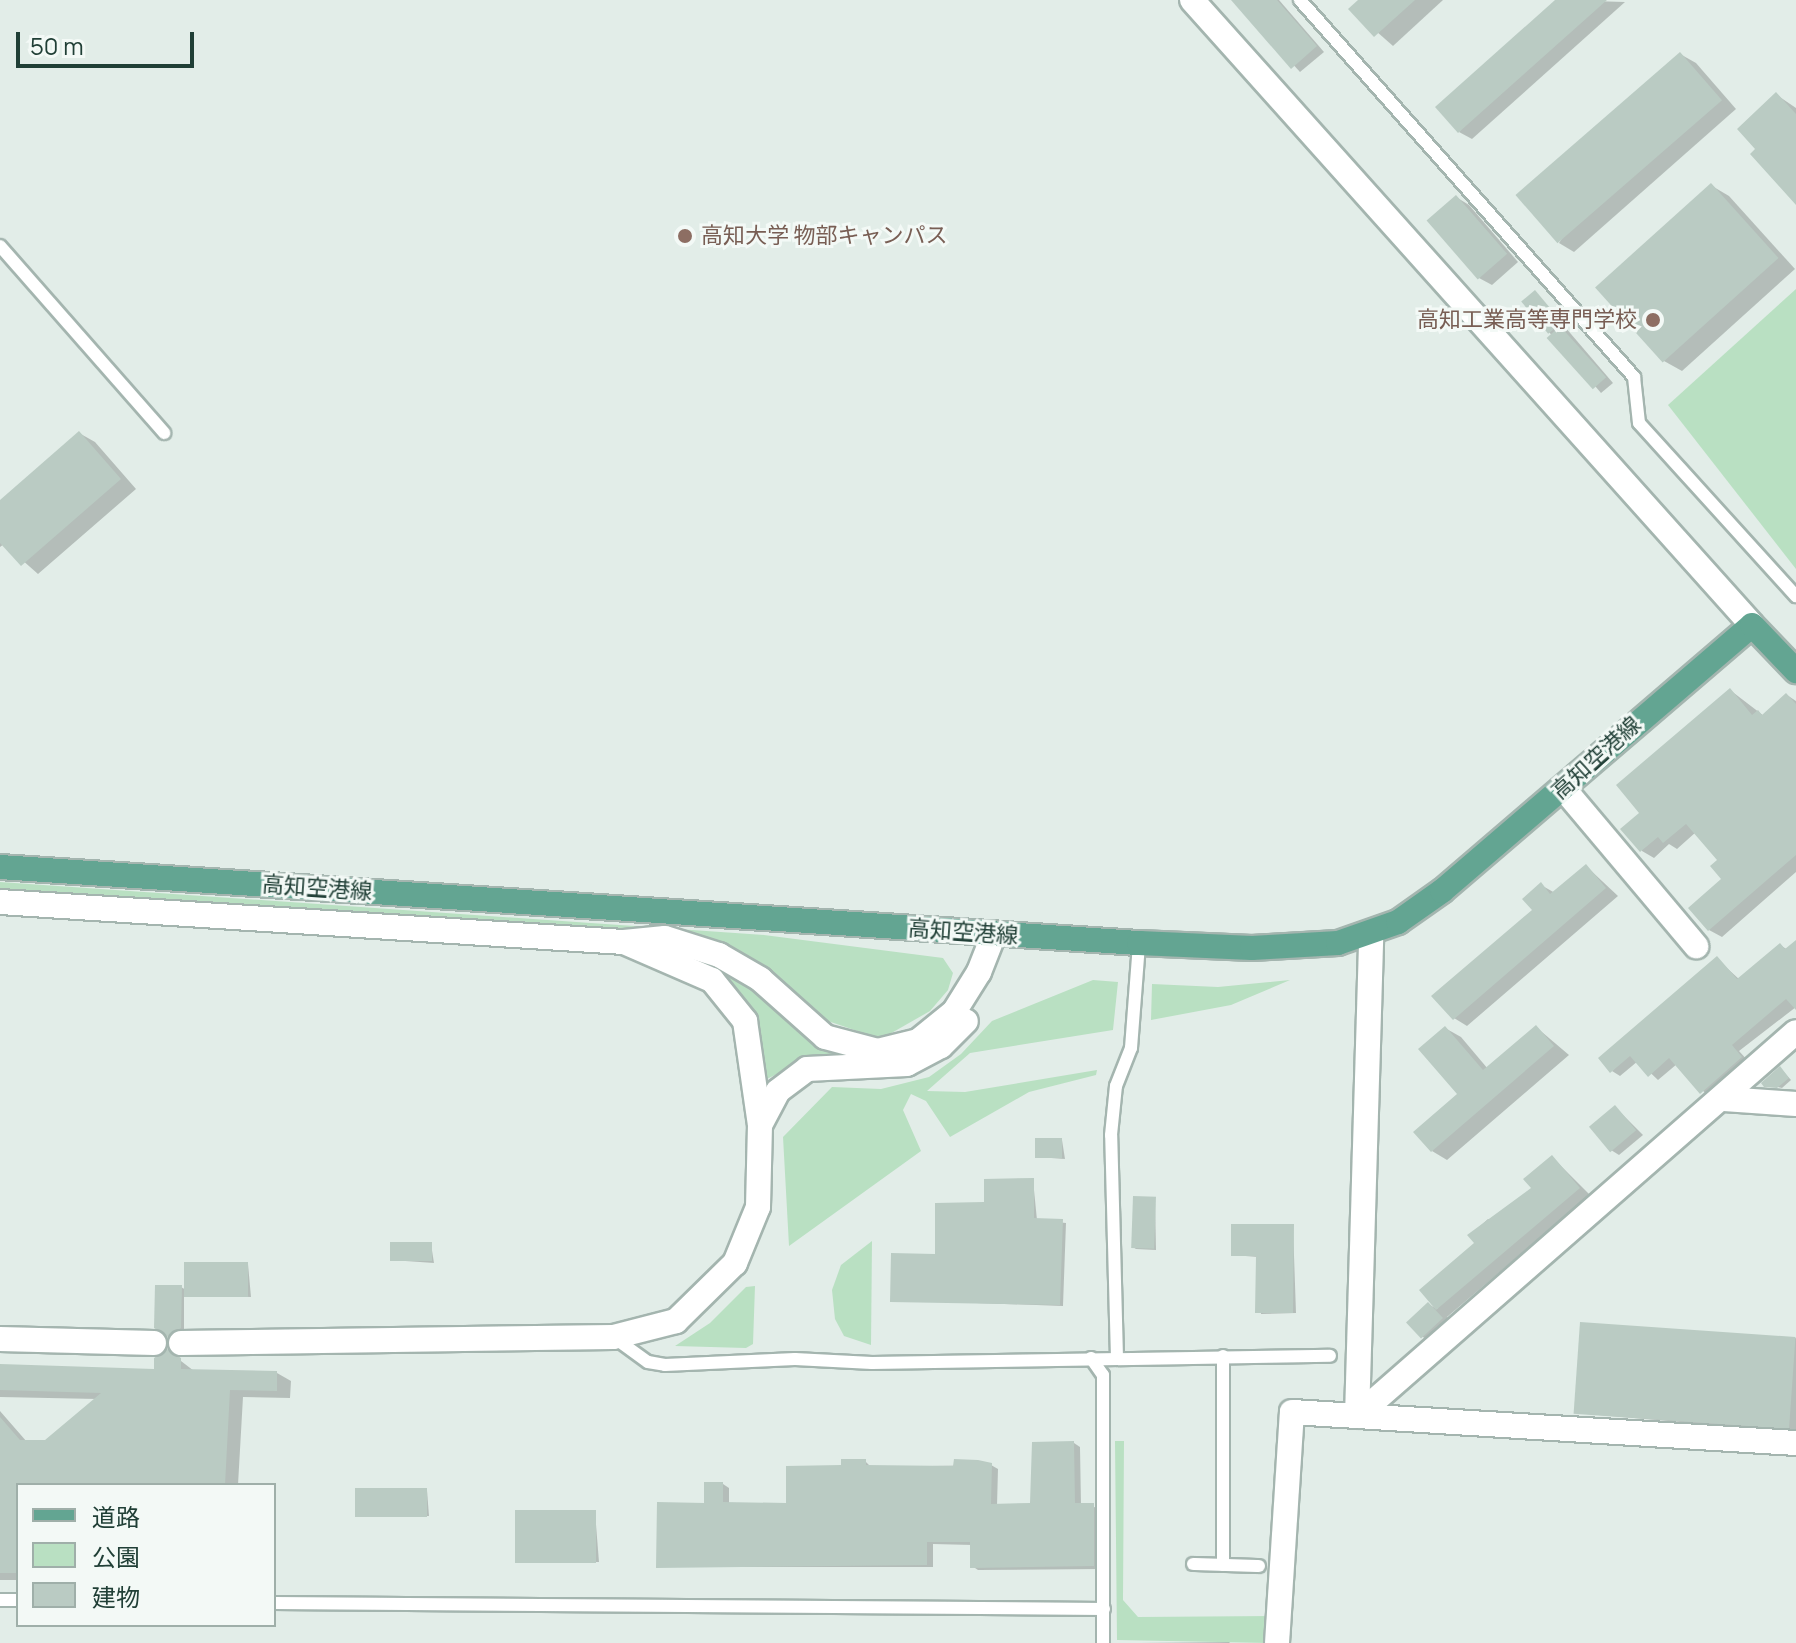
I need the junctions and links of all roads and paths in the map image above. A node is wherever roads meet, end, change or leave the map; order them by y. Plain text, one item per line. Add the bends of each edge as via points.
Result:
1 (1192, 0) edge
2 (1300, 0) edge
3 (0, 246) edge
4 (164, 433) dead end
5 (1796, 596) edge
6 (1752, 625) junction
7 (1796, 671) edge
8 (1563, 788) junction
9 (0, 867) edge
10 (0, 902) edge
11 (994, 934) junction
12 (1371, 934) junction
13 (624, 942) junction
14 (1139, 943) junction
15 (1696, 946) dead end
16 (1796, 1032) edge
17 (1724, 1099) junction
18 (1796, 1104) edge
19 (760, 1125) junction
20 (613, 1337) junction
21 (0, 1339) edge
22 (154, 1343) dead end
23 (181, 1343) dead end
24 (1223, 1356) junction
25 (1330, 1356) dead end
26 (1091, 1358) junction
27 (1117, 1358) junction
28 (1357, 1416) junction
29 (1796, 1443) edge
30 (1193, 1564) dead end
31 (1223, 1565) junction
32 (1259, 1566) dead end
33 (276, 1603) edge
34 (1104, 1609) junction
35 (1103, 1643) edge
36 (1277, 1643) edge

1 - 6 street
2 - 5 lane via 1634,377 1639,423
3 - 4 lane
6 - 7 main road
6 - 8 main road, 高知空港線
8 - 12 main road, 高知空港線 via 1442,891
8 - 15 street
9 - 11 main road, 高知空港線
10 - 13 street
11 - 13 street via 954,1012 918,1041 878,1051 825,1037 760,979 719,955 665,938
11 - 14 main road, 高知空港線
11 - 19 street via 994,974 967,1021 941,1046 907,1064 883,1069 807,1069 778,1091
12 - 14 main road, 高知空港線 via 1299,946
12 - 28 street
13 - 19 street via 687,965 732,1000 751,1039
14 - 27 lane via 1131,1048 1116,1086 1111,1135
16 - 17 street
17 - 18 street
17 - 28 street
19 - 20 street via 758,1207 735,1263 676,1321
20 - 23 street
20 - 26 lane via 648,1362 665,1365
21 - 22 street
24 - 25 lane
24 - 27 lane
24 - 31 lane
26 - 27 lane
26 - 34 lane via 1103,1375
28 - 29 street
28 - 36 street via 1292,1412
30 - 31 lane
31 - 32 lane
33 - 34 lane
34 - 35 lane

